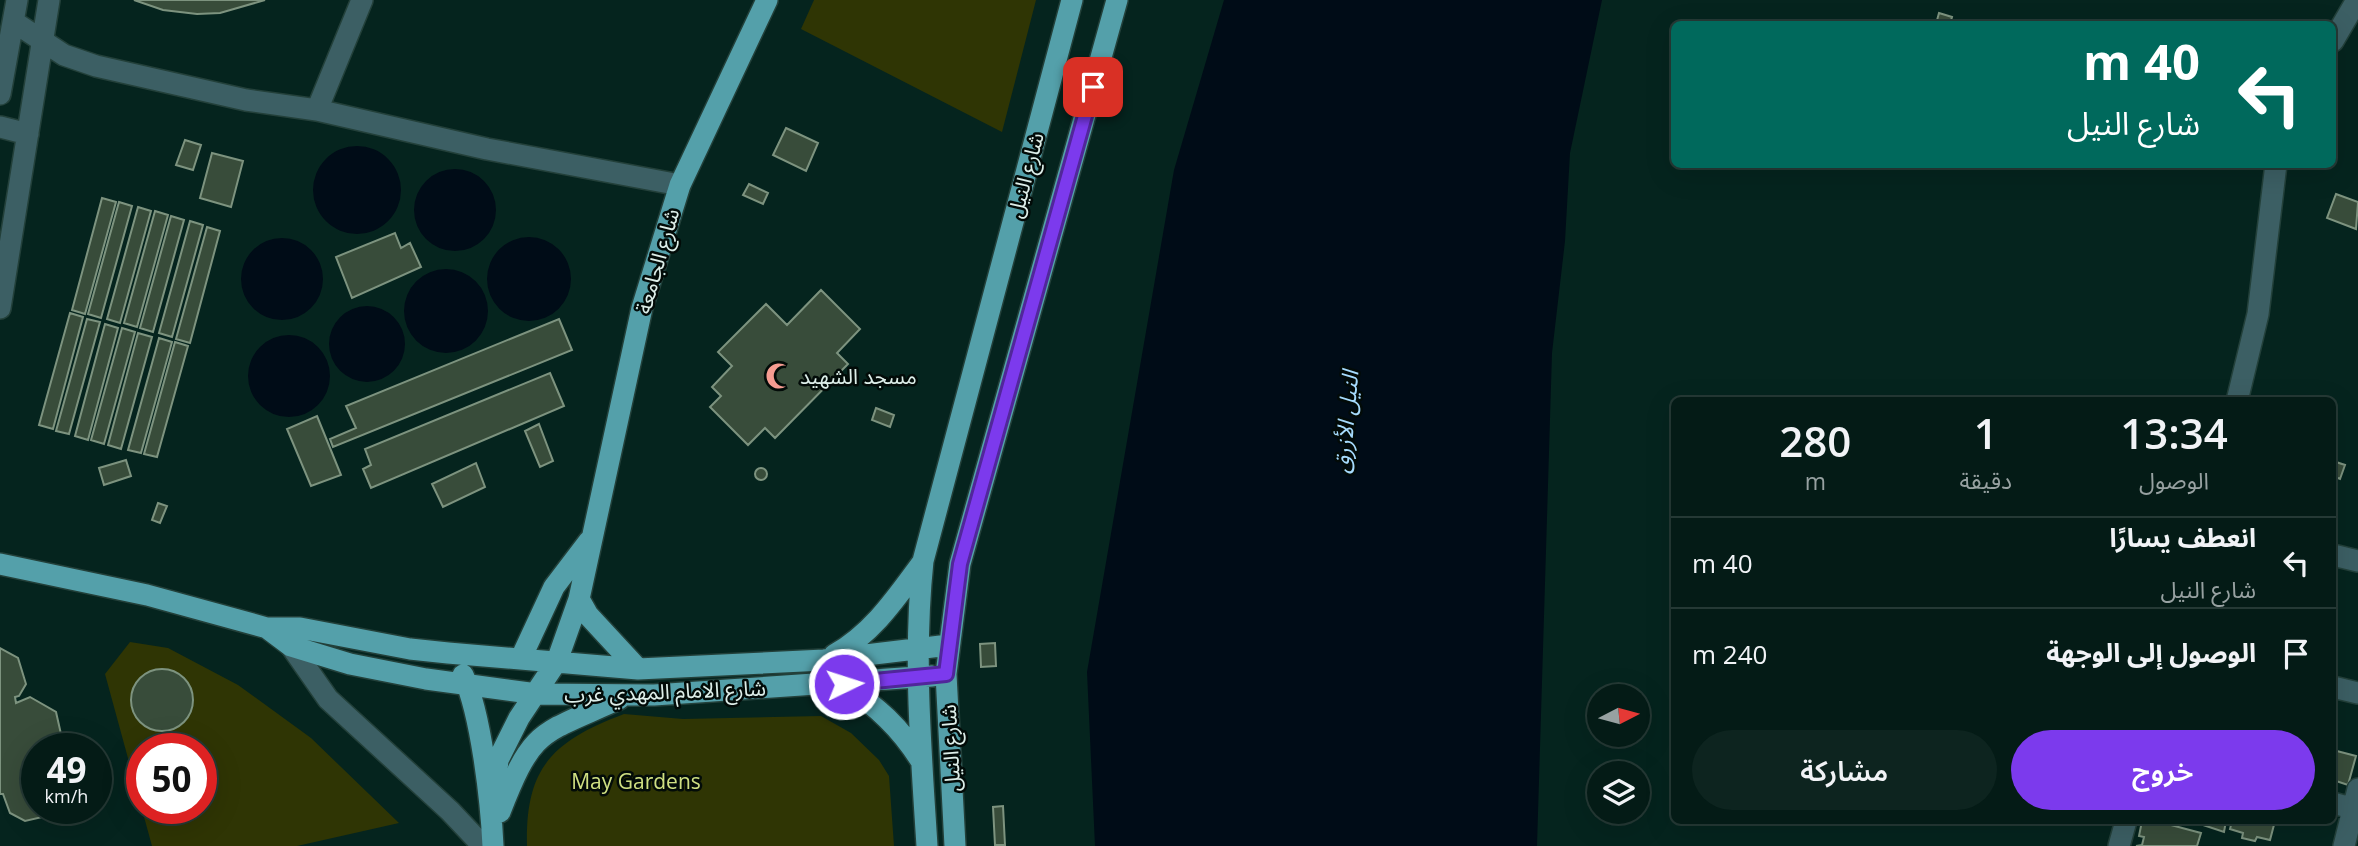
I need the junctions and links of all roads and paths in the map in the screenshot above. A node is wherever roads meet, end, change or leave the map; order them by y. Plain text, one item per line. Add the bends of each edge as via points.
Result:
1 (17, 0) edge
2 (49, 0) edge
3 (362, 0) edge
4 (767, 0) edge
5 (1072, 0) edge
6 (1117, 0) edge
7 (2357, 0) edge
8 (14, 22) junction
9 (2336, 36) edge
10 (43, 41) junction
11 (0, 94) edge
12 (317, 110) junction
13 (0, 127) edge
14 (28, 134) junction
15 (2276, 168) edge
16 (680, 185) junction
17 (0, 308) edge
18 (982, 341) junction
19 (1020, 349) junction
20 (2239, 397) edge
21 (592, 537) junction
22 (2336, 556) edge
23 (923, 561) junction
24 (2358, 561) edge
25 (0, 564) edge
26 (579, 599) junction
27 (267, 628) junction
28 (948, 645) junction
29 (292, 646) junction
30 (918, 650) junction
31 (448, 653) junction
32 (521, 658) junction
33 (824, 660) junction
34 (557, 661) junction
35 (638, 669) junction
36 (946, 674) junction
37 (918, 679) junction
38 (844, 684) junction
39 (468, 685) junction
40 (2336, 688) edge
41 (2358, 693) edge
42 (537, 694) junction
43 (624, 696) junction
44 (923, 763) junction
45 (2350, 803) edge
46 (2125, 824) edge
47 (490, 834) edge
48 (927, 846) edge
49 (955, 846) edge
50 (2119, 846) edge
51 (2344, 846) edge

1 - 8 street
2 - 10 street
3 - 12 street
4 - 16 main road, شارع الجامعة
5 - 18 main road, شارع النيل
6 - 19 main road, شارع النيل
7 - 9 street
8 - 10 street
8 - 11 street
10 - 12 street via 96,66 246,100
10 - 14 street
12 - 16 street via 487,149
13 - 14 street
14 - 17 street
15 - 20 street via 2258,314
16 - 21 main road, شارع الجامعة via 642,309
18 - 19 main road
18 - 23 main road, شارع النيل
19 - 28 main road, شارع النيل via 960,564
21 - 26 main road, شارع الجامعة
21 - 32 main road, شارع الجامعة via 554,587
22 - 24 street
23 - 30 main road, شارع النيل
23 - 33 main road via 883,616 858,641
25 - 27 main road, شارع الامام المهدي غرب via 147,595
26 - 34 main road, شارع الجامعة
26 - 35 main road
27 - 29 main road, شارع الامام المهدي غرب
27 - 31 main road, شارع الامام المهدي غرب via 300,628
28 - 30 main road, شارع الامام المهدي غرب
28 - 36 main road, شارع النيل
29 - 39 main road, شارع الامام المهدي غرب via 349,664
29 - 47 street via 328,699 450,811
30 - 33 main road, شارع الامام المهدي غرب
30 - 37 main road, شارع النيل
31 - 32 main road, شارع الامام المهدي غرب
31 - 39 main road
32 - 34 main road, شارع الامام المهدي غرب
33 - 35 main road, شارع الامام المهدي غرب
34 - 35 main road, شارع الامام المهدي غرب
34 - 42 main road, شارع الجامعة
36 - 37 main road, شارع الامام المهدي غرب
36 - 49 main road, شارع النيل
37 - 38 main road, شارع الامام المهدي غرب
37 - 44 main road, شارع النيل
38 - 43 main road, شارع الامام المهدي غرب
38 - 44 main road via 901,729
39 - 42 main road, شارع الامام المهدي غرب
39 - 47 main road
40 - 41 street
42 - 43 main road, شارع الامام المهدي غرب
42 - 47 main road, شارع الجامعة via 508,736 498,760
43 - 47 main road via 572,718 535,741 517,769
44 - 48 main road, شارع النيل
45 - 51 street
46 - 50 street

